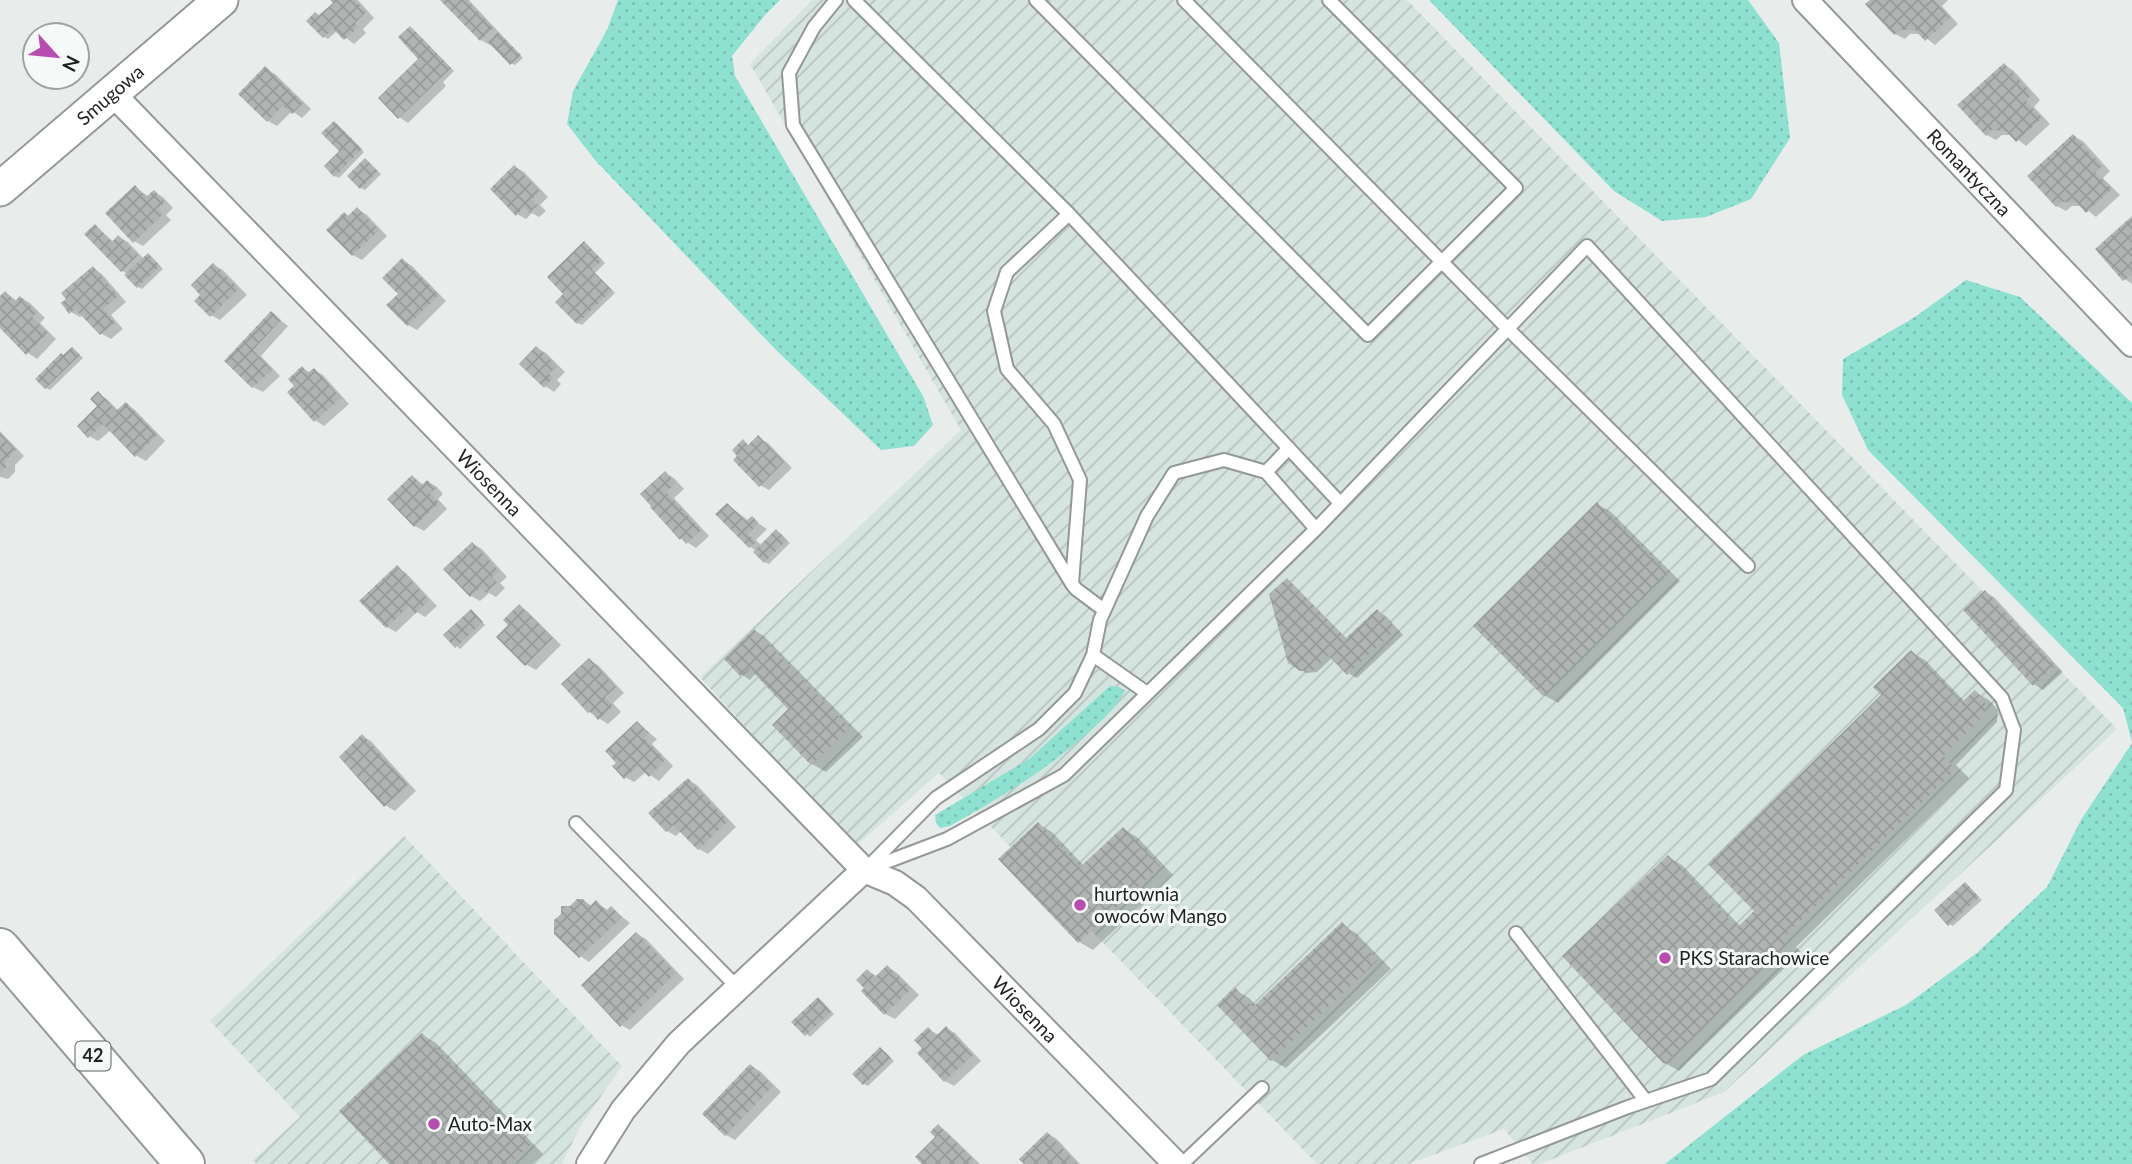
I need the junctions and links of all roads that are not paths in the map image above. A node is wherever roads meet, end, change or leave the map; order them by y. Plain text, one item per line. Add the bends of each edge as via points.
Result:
1 (221, 0) edge
2 (836, 0) edge
3 (854, 0) edge
4 (1036, 0) edge
5 (1184, 0) edge
6 (1329, 0) edge
7 (1805, 0) edge
8 (113, 94) junction
9 (0, 189) edge
10 (1069, 214) junction
11 (1442, 262) junction
12 (1508, 329) junction
13 (2132, 344) edge
14 (1289, 448) junction
15 (1266, 472) junction
16 (1340, 503) junction
17 (1315, 529) junction
18 (1748, 566) dead end
19 (1072, 584) junction
20 (1104, 610) junction
21 (1093, 655) junction
22 (1147, 693) junction
23 (576, 824) dead end
24 (864, 870) junction
25 (1516, 933) dead end
26 (0, 948) edge
27 (738, 988) junction
28 (1262, 1088) dead end
29 (1646, 1101) junction
30 (185, 1164) edge
31 (589, 1164) edge
32 (1176, 1164) edge
33 (1182, 1164) edge
34 (1481, 1164) edge

1 - 8 street, Smugowa
2 - 19 lane via 814,27 789,73 793,125
3 - 10 lane
4 - 11 lane via 1368,335
5 - 11 lane
6 - 11 lane via 1516,188
7 - 13 street, Romantyczna
8 - 9 street, Smugowa
8 - 24 street, Wiosenna
10 - 14 lane
10 - 19 lane via 1007,272 995,311 1007,369 1054,424 1080,480
11 - 12 lane
12 - 16 lane
12 - 18 lane
12 - 29 lane via 1587,246 2002,698 2014,730 2006,790 1711,1079
14 - 15 lane
14 - 16 lane
15 - 17 lane
15 - 20 lane via 1224,460 1174,473 1147,516
16 - 17 lane
17 - 22 lane
19 - 20 lane
20 - 21 lane
21 - 22 lane
21 - 24 lane via 1075,693 1039,729 936,798
22 - 24 lane via 1064,775 947,839
23 - 27 lane
24 - 27 street
24 - 32 street, Wiosenna via 916,898
25 - 29 lane
26 - 30 main road, 42
27 - 31 street via 679,1043 623,1110
28 - 33 lane
29 - 34 lane

